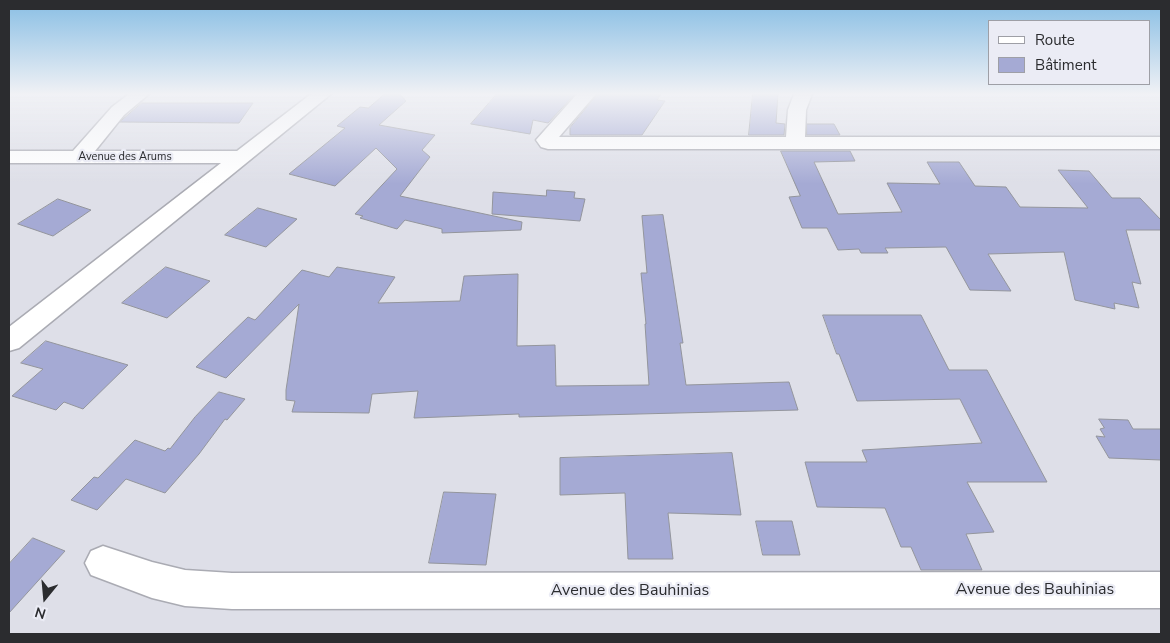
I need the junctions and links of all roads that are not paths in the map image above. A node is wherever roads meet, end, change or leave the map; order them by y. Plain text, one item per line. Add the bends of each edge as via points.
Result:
1 (107, 124) edge
2 (284, 124) edge
3 (560, 124) edge
4 (797, 124) edge
5 (795, 143) junction
6 (1161, 143) edge
7 (9, 157) edge
8 (79, 157) junction
9 (242, 157) junction
10 (9, 341) edge
11 (102, 563) dead end
12 (1161, 590) edge

1 - 8 street
2 - 9 street
3 - 5 street via 546,140 548,143
4 - 5 street
5 - 6 street
7 - 8 street, Avenue des Arums
8 - 9 street, Avenue des Arums
9 - 10 street
11 - 12 street, Avenue des Bauhinias via 185,588 232,591

